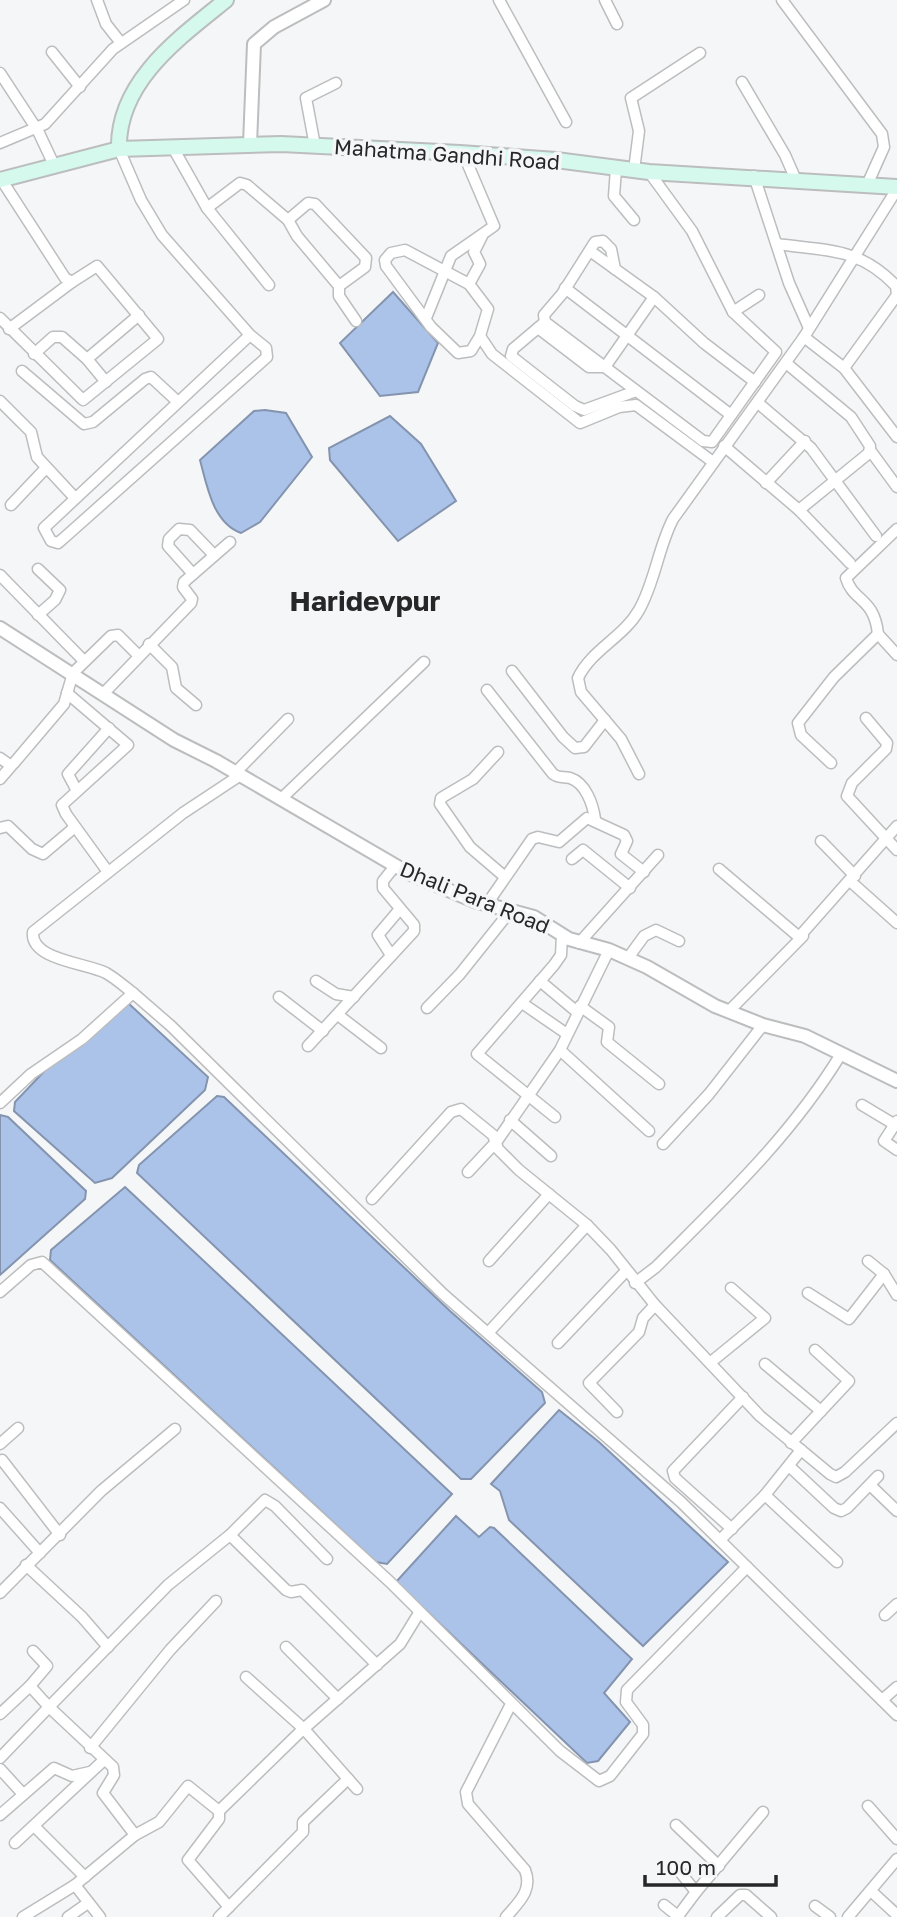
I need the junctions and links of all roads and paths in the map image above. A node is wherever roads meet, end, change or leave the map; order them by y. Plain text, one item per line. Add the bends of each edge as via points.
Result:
1 (97, 0) edge
2 (184, 0) edge
3 (226, 0) edge
4 (324, 0) edge
5 (499, 0) edge
6 (605, 0) edge
7 (783, 0) edge
8 (617, 24) dead end
9 (121, 43) junction
10 (52, 52) dead end
11 (700, 54) dead end
12 (0, 73) edge
13 (742, 82) dead end
14 (336, 83) dead end
15 (80, 88) junction
16 (566, 122) dead end
17 (37, 130) junction
18 (0, 142) edge
19 (250, 144) junction
20 (172, 146) junction
21 (316, 146) junction
22 (119, 149) junction
23 (463, 153) junction
24 (54, 165) junction
25 (616, 169) junction
26 (641, 171) junction
27 (754, 176) junction
28 (0, 179) edge
29 (796, 180) junction
30 (867, 185) junction
31 (897, 188) edge
32 (208, 208) junction
33 (288, 220) junction
34 (634, 220) dead end
35 (482, 235) junction
36 (776, 244) junction
37 (590, 251) junction
38 (857, 255) junction
39 (615, 269) junction
40 (444, 272) junction
41 (72, 282) junction
42 (269, 285) dead end
43 (469, 285) junction
44 (339, 286) junction
45 (565, 288) junction
46 (759, 295) dead end
47 (897, 295) edge
48 (654, 297) junction
49 (733, 312) junction
50 (139, 315) junction
51 (426, 318) junction
52 (356, 321) dead end
53 (541, 325) junction
54 (4, 326) edge
55 (807, 333) junction
56 (250, 335) junction
57 (628, 335) junction
58 (480, 336) junction
59 (34, 354) junction
60 (87, 359) junction
61 (786, 363) junction
62 (606, 367) junction
63 (844, 368) junction
64 (22, 371) dead end
65 (106, 382) junction
66 (755, 383) junction
67 (636, 391) junction
68 (0, 401) edge
69 (178, 402) junction
70 (758, 402) junction
71 (731, 415) junction
72 (896, 435) edge
73 (804, 442) junction
74 (724, 446) junction
75 (870, 450) junction
76 (713, 462) junction
77 (46, 468) junction
78 (835, 479) junction
79 (766, 483) junction
80 (897, 487) edge
81 (75, 498) junction
82 (11, 505) dead end
83 (799, 510) junction
84 (897, 529) edge
85 (876, 536) dead end
86 (230, 541) dead end
87 (214, 555) junction
88 (850, 563) dead end
89 (38, 569) dead end
90 (193, 574) junction
91 (0, 575) edge
92 (38, 615) junction
93 (0, 628) edge
94 (878, 634) junction
95 (149, 644) junction
96 (138, 655) junction
97 (897, 655) edge
98 (84, 661) junction
99 (424, 662) dead end
100 (512, 671) dead end
101 (74, 673) junction
102 (487, 690) dead end
103 (67, 693) junction
104 (103, 693) junction
105 (196, 705) dead end
106 (866, 718) dead end
107 (288, 719) dead end
108 (605, 720) junction
109 (109, 728) junction
110 (498, 752) dead end
111 (0, 758) edge
112 (831, 763) dead end
113 (12, 765) junction
114 (237, 774) junction
115 (639, 774) dead end
116 (0, 779) edge
117 (77, 791) junction
118 (281, 799) junction
119 (595, 819) junction
120 (897, 826) edge
121 (75, 827) junction
122 (0, 828) edge
123 (885, 840) junction
124 (821, 841) dead end
125 (897, 850) edge
126 (658, 855) dead end
127 (572, 859) dead end
128 (395, 866) junction
129 (719, 869) dead end
130 (108, 872) junction
131 (644, 872) junction
132 (505, 877) junction
133 (852, 879) junction
134 (630, 888) junction
135 (487, 904) junction
136 (400, 909) junction
137 (511, 911) junction
138 (897, 923) edge
139 (562, 935) junction
140 (803, 936) junction
141 (679, 941) dead end
142 (579, 943) junction
143 (609, 950) junction
144 (391, 955) junction
145 (628, 958) junction
146 (316, 981) dead end
147 (540, 981) junction
148 (133, 993) junction
149 (354, 997) junction
150 (279, 998) dead end
151 (522, 1003) junction
152 (427, 1008) dead end
153 (578, 1009) junction
154 (729, 1011) junction
155 (338, 1015) junction
156 (763, 1025) junction
157 (323, 1031) junction
158 (567, 1034) junction
159 (308, 1046) dead end
160 (381, 1048) dead end
161 (560, 1050) junction
162 (841, 1054) junction
163 (897, 1081) edge
164 (659, 1084) dead end
165 (527, 1095) junction
166 (0, 1103) edge
167 (862, 1105) dead end
168 (555, 1117) dead end
169 (510, 1120) junction
170 (896, 1124) edge
171 (649, 1131) dead end
172 (497, 1141) junction
173 (663, 1144) dead end
174 (897, 1150) edge
175 (551, 1156) dead end
176 (468, 1172) dead end
177 (549, 1194) junction
178 (372, 1199) dead end
179 (587, 1225) junction
180 (489, 1261) dead end
181 (868, 1261) dead end
182 (626, 1270) junction
183 (884, 1274) junction
184 (635, 1283) junction
185 (730, 1289) dead end
186 (0, 1292) edge
187 (808, 1293) dead end
188 (897, 1296) edge
189 (655, 1305) junction
190 (488, 1333) junction
191 (558, 1343) dead end
192 (815, 1350) dead end
193 (711, 1362) junction
194 (765, 1364) dead end
195 (743, 1398) junction
196 (821, 1411) junction
197 (617, 1412) dead end
198 (897, 1423) edge
199 (18, 1428) dead end
200 (175, 1429) dead end
201 (791, 1443) junction
202 (0, 1444) edge
203 (801, 1450) junction
204 (2, 1460) edge
205 (789, 1466) junction
206 (878, 1476) dead end
207 (870, 1485) junction
208 (765, 1495) junction
209 (0, 1508) edge
210 (897, 1511) edge
211 (732, 1529) junction
212 (60, 1535) junction
213 (230, 1535) junction
214 (720, 1540) junction
215 (40, 1553) junction
216 (327, 1559) dead end
217 (837, 1562) dead end
218 (26, 1565) junction
219 (747, 1567) junction
220 (0, 1593) edge
221 (216, 1601) dead end
222 (897, 1604) edge
223 (419, 1613) junction
224 (885, 1615) dead end
225 (108, 1647) junction
226 (286, 1647) dead end
227 (33, 1651) dead end
228 (377, 1665) junction
229 (246, 1677) dead end
230 (30, 1686) junction
231 (897, 1687) edge
232 (338, 1699) junction
233 (883, 1700) junction
234 (511, 1704) junction
235 (49, 1707) junction
236 (0, 1714) edge
237 (897, 1715) edge
238 (304, 1729) junction
239 (90, 1748) junction
240 (0, 1758) edge
241 (104, 1760) junction
242 (0, 1769) edge
243 (90, 1772) junction
244 (348, 1779) junction
245 (357, 1789) dead end
246 (23, 1794) junction
247 (868, 1806) dead end
248 (219, 1811) junction
249 (763, 1812) dead end
250 (0, 1815) edge
251 (676, 1825) dead end
252 (34, 1826) junction
253 (135, 1835) junction
254 (897, 1839) edge
255 (15, 1843) dead end
256 (895, 1865) edge
257 (719, 1866) junction
258 (676, 1867) dead end
259 (85, 1877) junction
260 (75, 1885) junction
261 (870, 1891) junction
262 (696, 1892) junction
263 (88, 1903) junction
264 (664, 1905) dead end
265 (815, 1906) dead end
266 (229, 1907) junction
267 (896, 1914) edge
268 (23, 1917) edge
269 (68, 1917) edge
270 (100, 1917) edge
271 (219, 1917) edge
272 (506, 1917) edge
273 (678, 1917) edge
274 (717, 1917) edge
275 (771, 1917) edge
276 (830, 1917) edge
277 (848, 1917) edge

1 - 9 street via 106,24
2 - 9 street
3 - 22 main road via 144,75 121,120
4 - 19 street via 274,27 254,44
5 - 16 street
6 - 8 street
7 - 30 street via 882,134 884,147
9 - 15 street
10 - 15 street
11 - 26 street via 631,98
12 - 17 street
13 - 29 street
14 - 21 street via 306,98
15 - 17 street
17 - 18 street
17 - 24 street
19 - 20 main road, Mahatma Gandhi Road
19 - 21 main road, Mahatma Gandhi Road
20 - 22 main road, Mahatma Gandhi Road
20 - 32 street
21 - 23 main road, Mahatma Gandhi Road
22 - 24 main road, Mahatma Gandhi Road
22 - 56 street via 141,200 163,235
23 - 25 main road, Mahatma Gandhi Road
23 - 35 street via 494,223
24 - 28 main road, Mahatma Gandhi Road
25 - 26 main road, Mahatma Gandhi Road
25 - 34 street via 614,196
26 - 27 main road, Mahatma Gandhi Road
26 - 49 street via 692,231
27 - 29 main road, Mahatma Gandhi Road
27 - 36 street
28 - 41 street
29 - 30 main road, Mahatma Gandhi Road
30 - 31 main road, Mahatma Gandhi Road
31 - 38 street
32 - 33 street via 243,183
32 - 42 street
33 - 44 street
33 - 44 street via 309,203 316,204 366,258 365,267
35 - 40 street via 451,256
35 - 43 street via 474,252 480,264
36 - 38 street
36 - 55 street
37 - 39 street
37 - 39 street via 595,242 603,241 614,256
37 - 45 street
38 - 47 street via 897,286
38 - 55 street
39 - 48 street
40 - 43 street
40 - 51 street
40 - 51 street via 400,248 385,260
41 - 50 street via 97,266
41 - 54 street
43 - 58 street via 488,309
44 - 52 street via 339,296
45 - 53 street
45 - 57 street
46 - 49 street
47 - 63 street
48 - 57 street
48 - 66 street
49 - 66 street via 776,352
50 - 60 street
50 - 65 street via 158,339
51 - 58 street via 458,353 471,351
53 - 62 street
53 - 67 street via 511,356 575,406 584,410
54 - 59 street
55 - 61 street
55 - 63 street
56 - 69 street
56 - 81 street via 266,348 267,357 58,543 51,541 44,528
57 - 62 street
57 - 71 street
58 - 76 street via 492,354 580,423 636,405
59 - 60 street via 57,336
59 - 65 street via 83,400
60 - 65 street
61 - 70 street
61 - 75 street via 851,417
62 - 67 street
63 - 72 street
64 - 69 street via 84,424 93,422 151,377
66 - 71 street
67 - 71 street via 705,443 715,439
68 - 77 street via 31,432 34,453
69 - 81 street
70 - 73 street
70 - 74 street
73 - 78 street
73 - 79 street
74 - 76 street
74 - 79 street
75 - 78 street
75 - 80 street
76 - 108 street via 662,539 638,612 586,662 578,678 581,692
77 - 81 street
77 - 82 street
78 - 83 street
78 - 85 street
79 - 83 street
83 - 88 street
84 - 94 street via 846,578 873,610
86 - 87 street
87 - 90 street
87 - 90 street via 190,530 179,529 168,546
89 - 92 street via 60,590
90 - 95 street via 183,585 191,603
91 - 92 street
92 - 98 street
93 - 101 street, Dhali Para Road
94 - 97 street
94 - 112 street via 834,677 798,723 801,735
95 - 96 street
95 - 105 street via 172,667 176,688
96 - 98 street via 115,634
96 - 104 street
98 - 101 street
99 - 118 street
100 - 108 street via 575,748 584,747
101 - 103 street
101 - 104 street, Dhali Para Road
102 - 119 street via 553,774 572,779 582,788 592,802
103 - 109 street
103 - 113 street via 64,704
104 - 114 street, Dhali Para Road
106 - 123 street via 886,739 886,749 852,783 848,796
107 - 114 street
108 - 115 street via 628,748
109 - 117 street via 68,774
109 - 117 street via 128,745
110 - 132 street via 473,779 441,798 439,804 470,847
111 - 113 street
113 - 116 street
114 - 118 street, Dhali Para Road
114 - 130 street
117 - 121 street via 62,805
118 - 128 street, Dhali Para Road
119 - 131 street via 624,835 627,841 621,854
119 - 132 street via 583,820 556,842 535,836
120 - 123 street
121 - 122 street via 43,854 8,826
121 - 130 street
123 - 125 street
123 - 133 street
124 - 133 street
126 - 131 street
127 - 134 street via 586,851
128 - 135 street, Dhali Para Road
128 - 136 street via 382,885
129 - 140 street via 795,936
130 - 148 street via 33,932 33,939 39,949 105,972
131 - 134 street
132 - 135 street
133 - 138 street
133 - 140 street
134 - 142 street
135 - 137 street, Dhali Para Road
136 - 144 street via 378,935
136 - 144 street via 415,928
137 - 139 street, Dhali Para Road via 534,917
137 - 152 street
139 - 142 street, Dhali Para Road
139 - 147 street via 561,955
140 - 154 street
141 - 145 street via 656,930 645,936
142 - 143 street, Dhali Para Road
143 - 145 street, Dhali Para Road
143 - 153 street
144 - 149 street
145 - 154 street, Dhali Para Road
146 - 149 street via 336,994
147 - 151 street
147 - 153 street
148 - 166 street
148 - 190 street
149 - 155 street
150 - 157 street
151 - 158 street
151 - 165 street via 477,1054
153 - 158 street
153 - 164 street via 609,1027 607,1042
154 - 156 street, Dhali Para Road
155 - 157 street
155 - 160 street
156 - 162 street, Dhali Para Road via 805,1036
156 - 173 street
157 - 159 street
158 - 161 street
161 - 165 street
161 - 171 street
162 - 163 street, Dhali Para Road
162 - 184 street via 775,1146
165 - 168 street
165 - 169 street
167 - 170 street
169 - 172 street
169 - 175 street
170 - 174 street via 884,1141
172 - 176 street
172 - 177 street via 502,1154
172 - 178 street via 465,1111 456,1109
177 - 179 street
177 - 180 street
179 - 182 street
179 - 190 street
181 - 183 street
182 - 184 street
182 - 191 street
183 - 187 street via 849,1319
183 - 188 street
184 - 189 street
185 - 193 street via 765,1318
186 - 223 street via 31,1265 42,1262
189 - 193 street
189 - 197 street via 643,1318 639,1332 589,1383
190 - 214 street
192 - 196 street via 849,1381
193 - 195 street
194 - 196 street
195 - 201 street
195 - 211 street via 673,1471 675,1478
196 - 201 street
198 - 203 street via 841,1476 830,1474
199 - 202 street
200 - 212 street via 101,1492
201 - 203 street
203 - 205 street
204 - 212 street
205 - 207 street via 841,1511
205 - 208 street
206 - 207 street
207 - 210 street
208 - 211 street
208 - 217 street
209 - 215 street
211 - 214 street
212 - 215 street
213 - 216 street via 267,1500
213 - 225 street via 168,1585
213 - 228 street via 286,1590 302,1590
214 - 219 street
215 - 218 street
218 - 220 street
218 - 225 street
219 - 233 street
219 - 234 street via 627,1690 626,1702 643,1725 643,1734 605,1780 589,1776
221 - 239 street
222 - 224 street
223 - 228 street via 400,1644
223 - 234 street
225 - 235 street
226 - 232 street
227 - 230 street via 47,1665
228 - 232 street
229 - 238 street
230 - 235 street
230 - 236 street
231 - 233 street
232 - 238 street
233 - 237 street
234 - 272 street via 466,1792 468,1804 529,1879 527,1890
235 - 239 street
235 - 240 street
238 - 244 street
238 - 248 street
239 - 241 street
241 - 243 street
241 - 253 street via 116,1771 104,1790 105,1798
242 - 246 street
243 - 246 street via 72,1776 54,1768
243 - 252 street
244 - 245 street
244 - 266 street via 303,1822 303,1832
246 - 250 street
247 - 254 street
248 - 253 street via 188,1786 159,1822
248 - 266 street via 218,1824 188,1860
249 - 257 street
251 - 257 street
252 - 255 street
252 - 259 street
253 - 259 street
256 - 261 street
257 - 262 street
258 - 262 street
259 - 260 street
260 - 263 street
260 - 268 street
261 - 267 street
261 - 277 street
262 - 273 street
263 - 269 street
263 - 270 street
264 - 273 street
265 - 276 street
266 - 271 street
274 - 275 street via 740,1895

